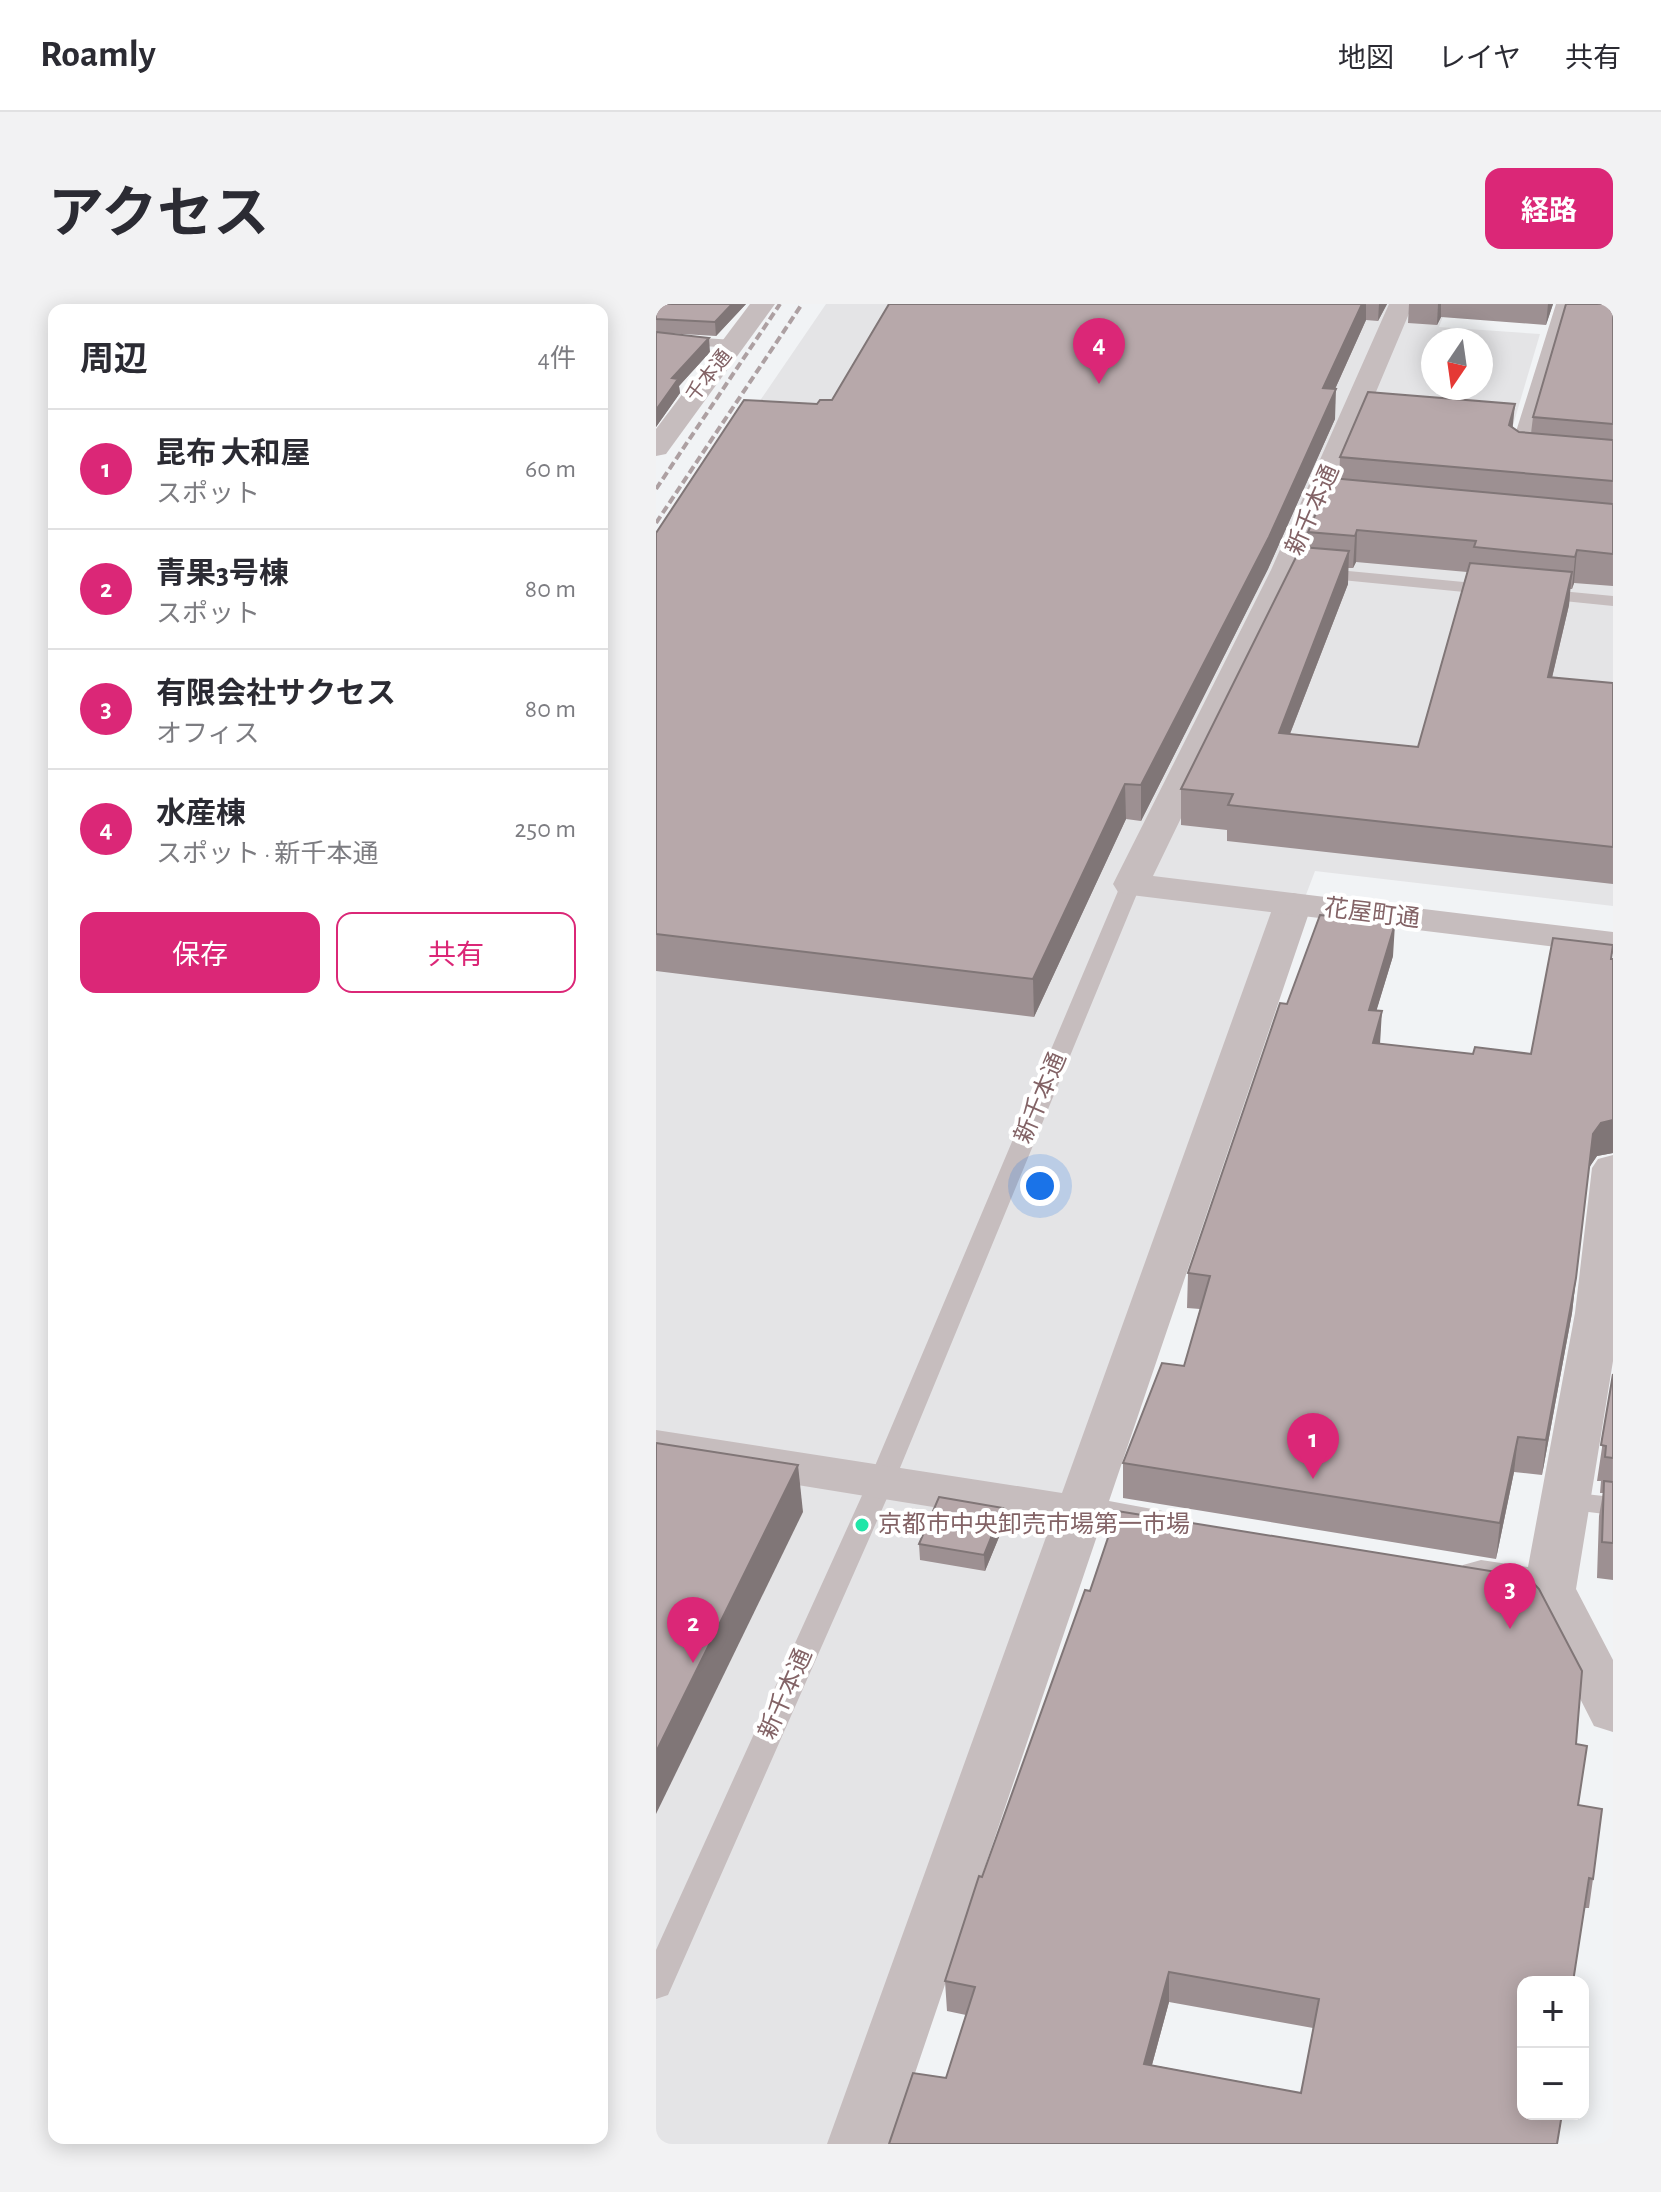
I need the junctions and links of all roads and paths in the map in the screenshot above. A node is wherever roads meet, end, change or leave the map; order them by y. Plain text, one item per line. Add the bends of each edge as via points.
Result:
1 (763, 304) edge
2 (1401, 304) edge
3 (1563, 304) edge
4 (656, 339) edge
5 (734, 344) junction
6 (670, 408) edge
7 (656, 448) edge
8 (1544, 456) edge
9 (1319, 498) junction
10 (1350, 501) edge
11 (1286, 570) junction
12 (1613, 601) edge
13 (1131, 884) junction
14 (1293, 904) junction
15 (1613, 943) edge
16 (1613, 1168) edge
17 (1606, 1314) edge
18 (656, 1446) edge
19 (882, 1480) junction
20 (1566, 1501) junction
21 (1613, 1506) edge
22 (1080, 1513) junction
23 (1221, 1536) edge
24 (1440, 1572) edge
25 (1550, 1589) junction
26 (1613, 1712) edge
27 (656, 1986) edge
28 (859, 2144) edge

1 - 5 street, 千本通
2 - 9 street, 新千本通
3 - 8 lane via 1517,454
4 - 5 lane
5 - 6 street, 千本通
6 - 7 street, 千本通
9 - 10 street
9 - 11 street, 新千本通
11 - 12 lane
11 - 13 street, 新千本通
13 - 14 street, 花屋町通
13 - 19 lane, 新千本通
14 - 15 street, 花屋町通
14 - 22 street
16 - 17 street
17 - 20 street
18 - 19 street
19 - 22 street
19 - 27 lane, 新千本通
20 - 21 lane
20 - 25 street
22 - 23 street
22 - 28 street
24 - 25 street
25 - 26 street

